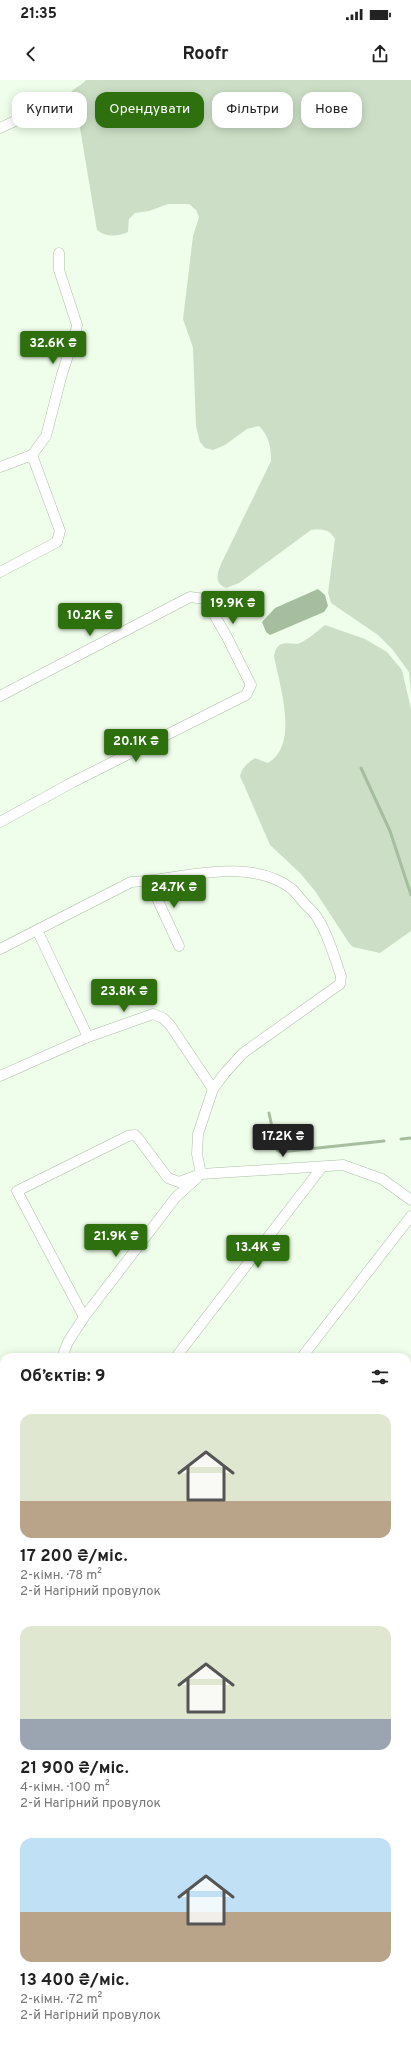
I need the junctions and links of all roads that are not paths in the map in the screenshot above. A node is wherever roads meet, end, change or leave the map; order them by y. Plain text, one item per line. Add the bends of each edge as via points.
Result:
1 (12, 122) edge
2 (0, 128) edge
3 (59, 253) dead end
4 (32, 456) junction
5 (0, 467) edge
6 (0, 572) edge
7 (0, 696) edge
8 (0, 820) edge
9 (149, 881) junction
10 (37, 930) junction
11 (180, 946) dead end
12 (0, 949) edge
13 (88, 1036) junction
14 (0, 1076) edge
15 (213, 1089) junction
16 (322, 1167) junction
17 (201, 1174) junction
18 (179, 1182) junction
19 (176, 1197) junction
20 (411, 1200) edge
21 (411, 1216) edge
22 (84, 1317) junction
23 (64, 1353) edge
24 (179, 1353) edge
25 (305, 1353) edge

1 - 2 street
3 - 4 street via 59,270 77,325 46,436
4 - 5 street
4 - 6 street via 60,531 57,542
7 - 8 street via 190,597 205,599 251,685 246,695
9 - 10 street via 131,882
9 - 11 street
9 - 15 street via 195,874 232,872 260,874 276,880 292,889 318,918 341,976 340,984 244,1053
10 - 12 street
10 - 13 street
13 - 14 street
13 - 15 street via 153,1014 163,1018
15 - 17 street via 198,1134 197,1154
16 - 17 street
16 - 20 street via 343,1165 354,1168 382,1179
16 - 24 street
17 - 18 street
17 - 19 street
18 - 19 street
18 - 22 street via 168,1178 135,1135 98,1149 17,1191
19 - 22 street
21 - 25 street
22 - 23 street

